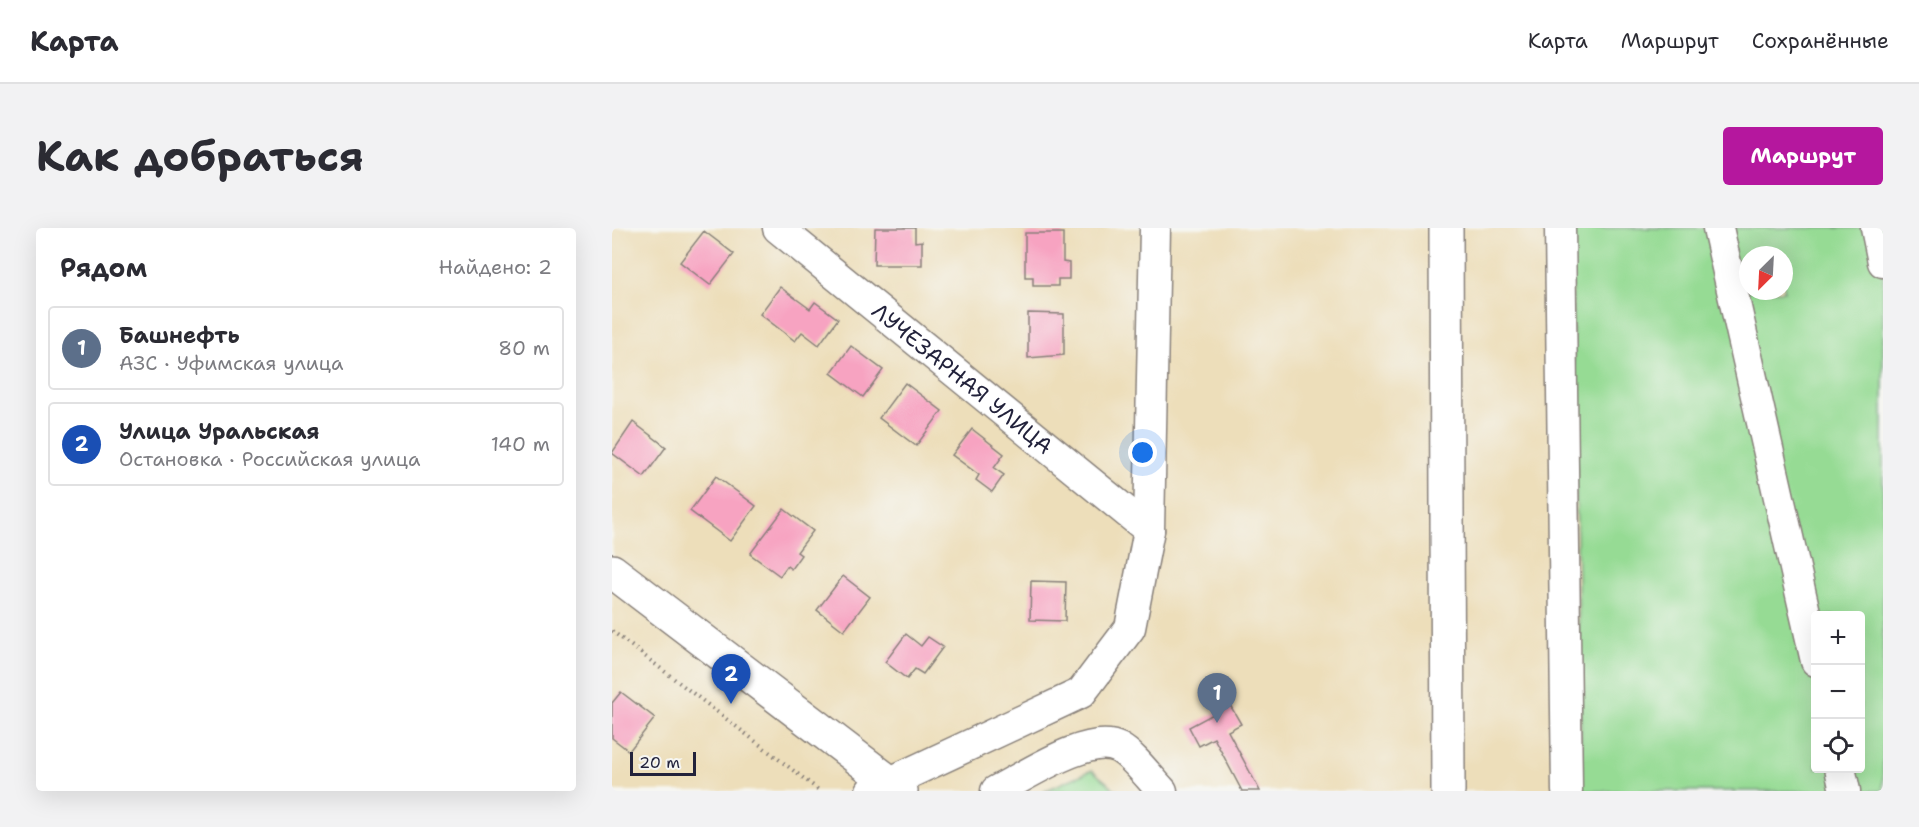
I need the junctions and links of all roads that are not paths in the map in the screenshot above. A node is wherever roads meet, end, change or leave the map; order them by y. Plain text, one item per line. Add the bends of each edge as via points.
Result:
1 (778, 228) edge
2 (1155, 228) edge
3 (1446, 228) edge
4 (1560, 228) edge
5 (1718, 228) edge
6 (1876, 228) edge
7 (1883, 262) edge
8 (1149, 530) junction
9 (612, 571) edge
10 (1811, 643) edge
11 (1841, 773) edge
12 (887, 788) edge
13 (996, 791) edge
14 (1162, 791) edge
15 (1448, 791) edge
16 (1567, 791) edge
17 (1845, 791) edge

1 - 8 street, ЛУЧЕЗАРНАЯ УЛИЦА
2 - 8 street
3 - 15 main road
4 - 16 street
5 - 10 street
6 - 7 street
8 - 12 street via 1130,628 1081,693
9 - 12 main road
11 - 17 street
13 - 14 street via 1076,750 1105,743 1121,749

